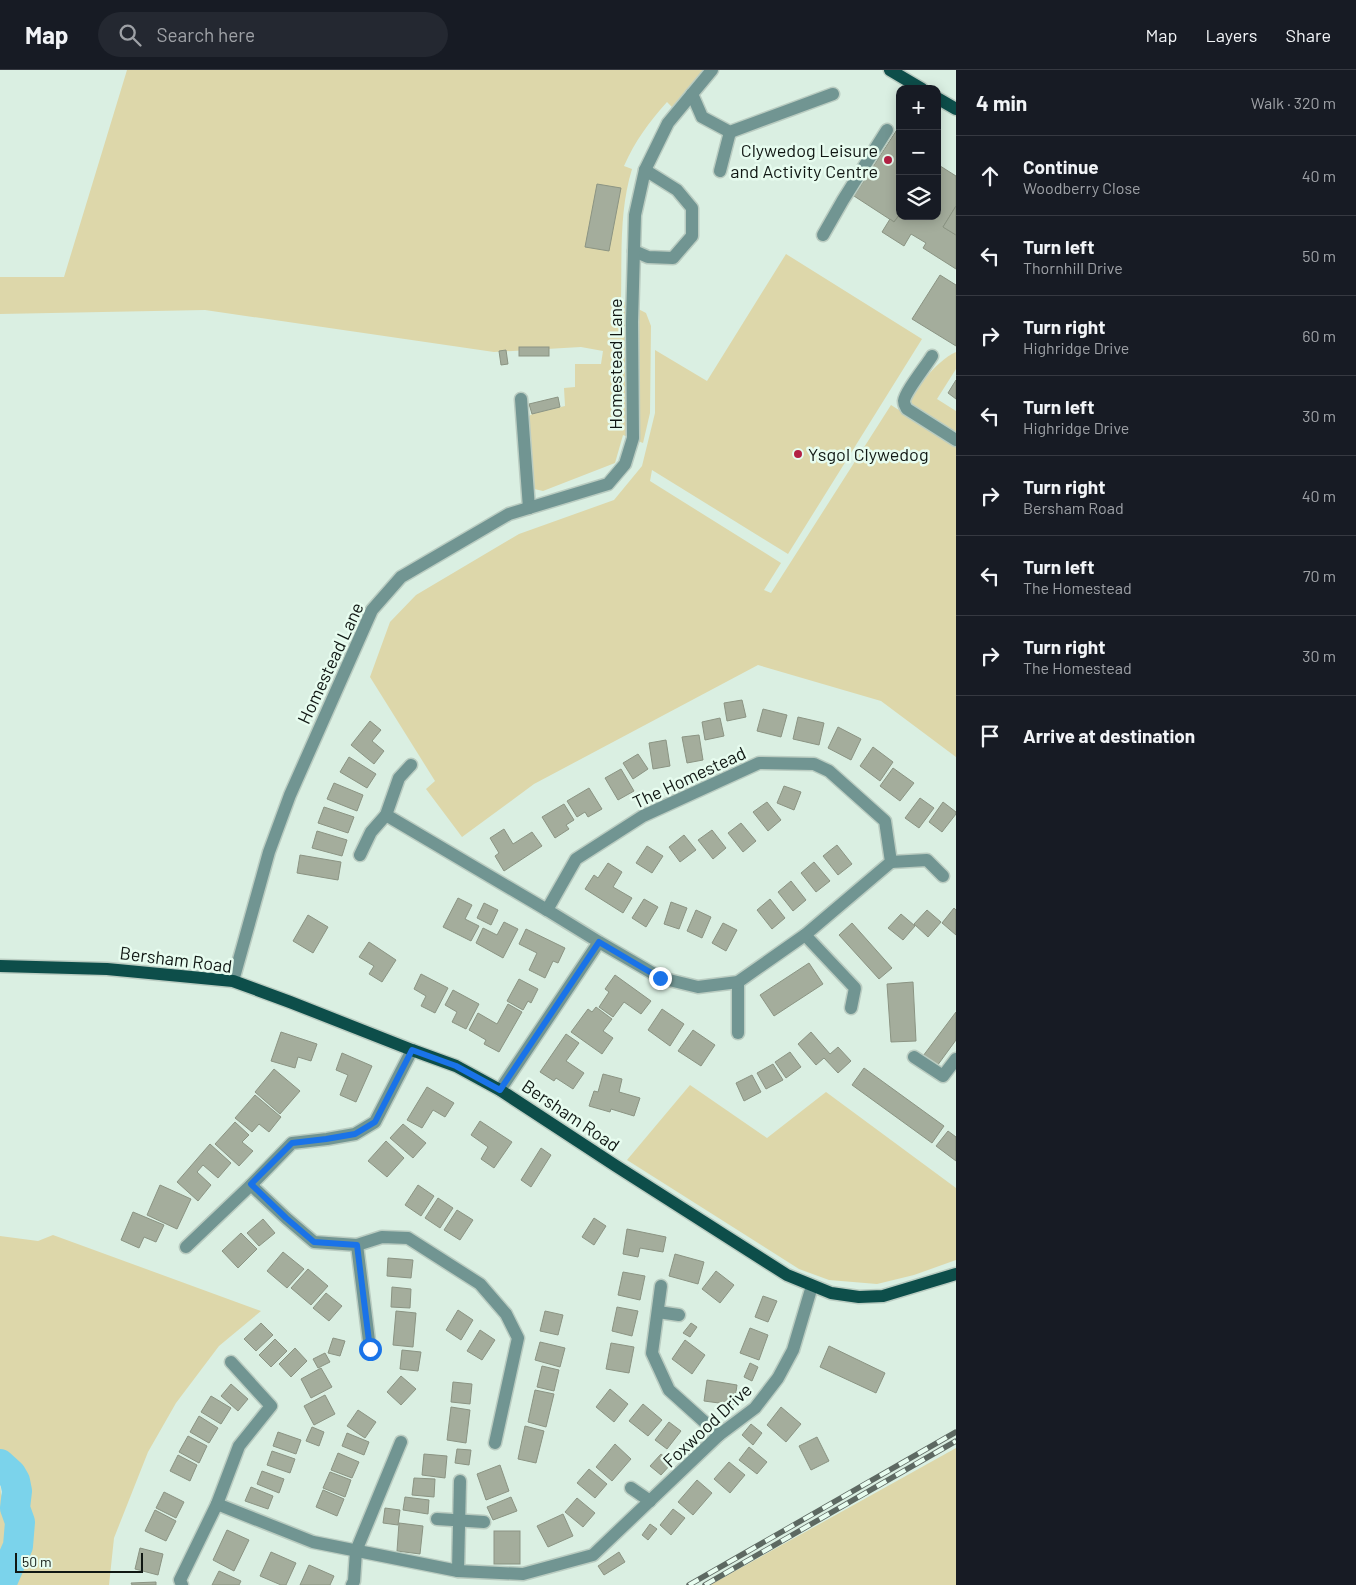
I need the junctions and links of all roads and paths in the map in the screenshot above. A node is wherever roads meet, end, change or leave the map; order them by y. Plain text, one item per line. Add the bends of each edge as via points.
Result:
1 (712, 70) edge
2 (890, 70) edge
3 (915, 85) edge
4 (692, 94) junction
5 (833, 94) dead end
6 (941, 100) edge
7 (956, 108) edge
8 (887, 130) dead end
9 (730, 132) junction
10 (645, 170) junction
11 (720, 171) dead end
12 (824, 235) dead end
13 (634, 251) junction
14 (932, 356) dead end
15 (521, 399) dead end
16 (956, 440) edge
17 (529, 508) junction
18 (412, 765) dead end
19 (386, 815) junction
20 (360, 855) dead end
21 (891, 862) junction
22 (943, 876) dead end
23 (547, 910) junction
24 (804, 935) junction
25 (599, 942) junction
26 (0, 966) edge
27 (233, 981) junction
28 (738, 982) junction
29 (851, 1008) dead end
30 (738, 1033) dead end
31 (412, 1050) junction
32 (914, 1057) dead end
33 (956, 1059) edge
34 (500, 1090) junction
35 (251, 1184) junction
36 (357, 1245) junction
37 (186, 1247) dead end
38 (956, 1274) edge
39 (661, 1286) dead end
40 (812, 1286) junction
41 (658, 1312) junction
42 (680, 1315) dead end
43 (370, 1349) dead end
44 (231, 1362) dead end
45 (718, 1435) junction
46 (401, 1442) dead end
47 (495, 1443) dead end
48 (460, 1481) dead end
49 (631, 1488) dead end
50 (650, 1501) junction
51 (217, 1504) junction
52 (437, 1519) dead end
53 (459, 1520) junction
54 (484, 1522) dead end
55 (356, 1551) junction
56 (458, 1571) junction
57 (182, 1585) edge
58 (352, 1585) edge

1 - 4 street, Homestead Lane
2 - 3 main road
4 - 9 street via 702,117
4 - 10 street, Homestead Lane via 668,123
5 - 9 street
6 - 7 main road
8 - 12 street
9 - 11 street
10 - 13 street, Homestead Lane via 636,215
10 - 13 street via 678,190 692,208 692,236 673,258 648,257
13 - 17 street, Homestead Lane via 633,438 625,464 608,484
14 - 16 street via 907,394 905,405
15 - 17 street
17 - 27 street, Homestead Lane via 509,514 401,577 372,610 290,795 269,852
18 - 19 street via 399,778
19 - 20 street via 371,832
19 - 23 street
21 - 22 street via 927,860
21 - 23 street, The Homestead via 885,821 829,771 814,764 759,763 643,816 576,858
21 - 24 street
23 - 25 street
24 - 28 street
24 - 29 street via 855,988
25 - 28 street via 660,978 698,987
25 - 34 street
26 - 27 main road, Bersham Road via 107,969
27 - 31 main road, Bersham Road
28 - 30 street
31 - 34 main road, Bersham Road via 456,1066
31 - 35 street via 375,1122 355,1134 292,1143
32 - 33 street via 943,1076
34 - 40 main road, Bersham Road via 787,1275
35 - 36 street via 314,1242
35 - 37 street
36 - 43 street
36 - 47 street via 382,1237 408,1238 480,1284 506,1314 518,1338
38 - 40 main road, Bersham Road via 883,1296 830,1293
39 - 41 street
40 - 45 street, Foxwood Drive via 793,1350 778,1378 755,1408
41 - 42 street
41 - 45 street via 652,1353 669,1390
44 - 51 street via 271,1406 239,1446
45 - 50 street, Foxwood Drive
46 - 55 street
48 - 53 street
49 - 50 street
50 - 56 street, Foxwood Drive via 594,1555 523,1574
51 - 55 street, Foxwood Drive via 313,1542
51 - 57 street via 180,1580
52 - 53 street
53 - 54 street
53 - 56 street
55 - 56 street, Foxwood Drive
55 - 58 street

